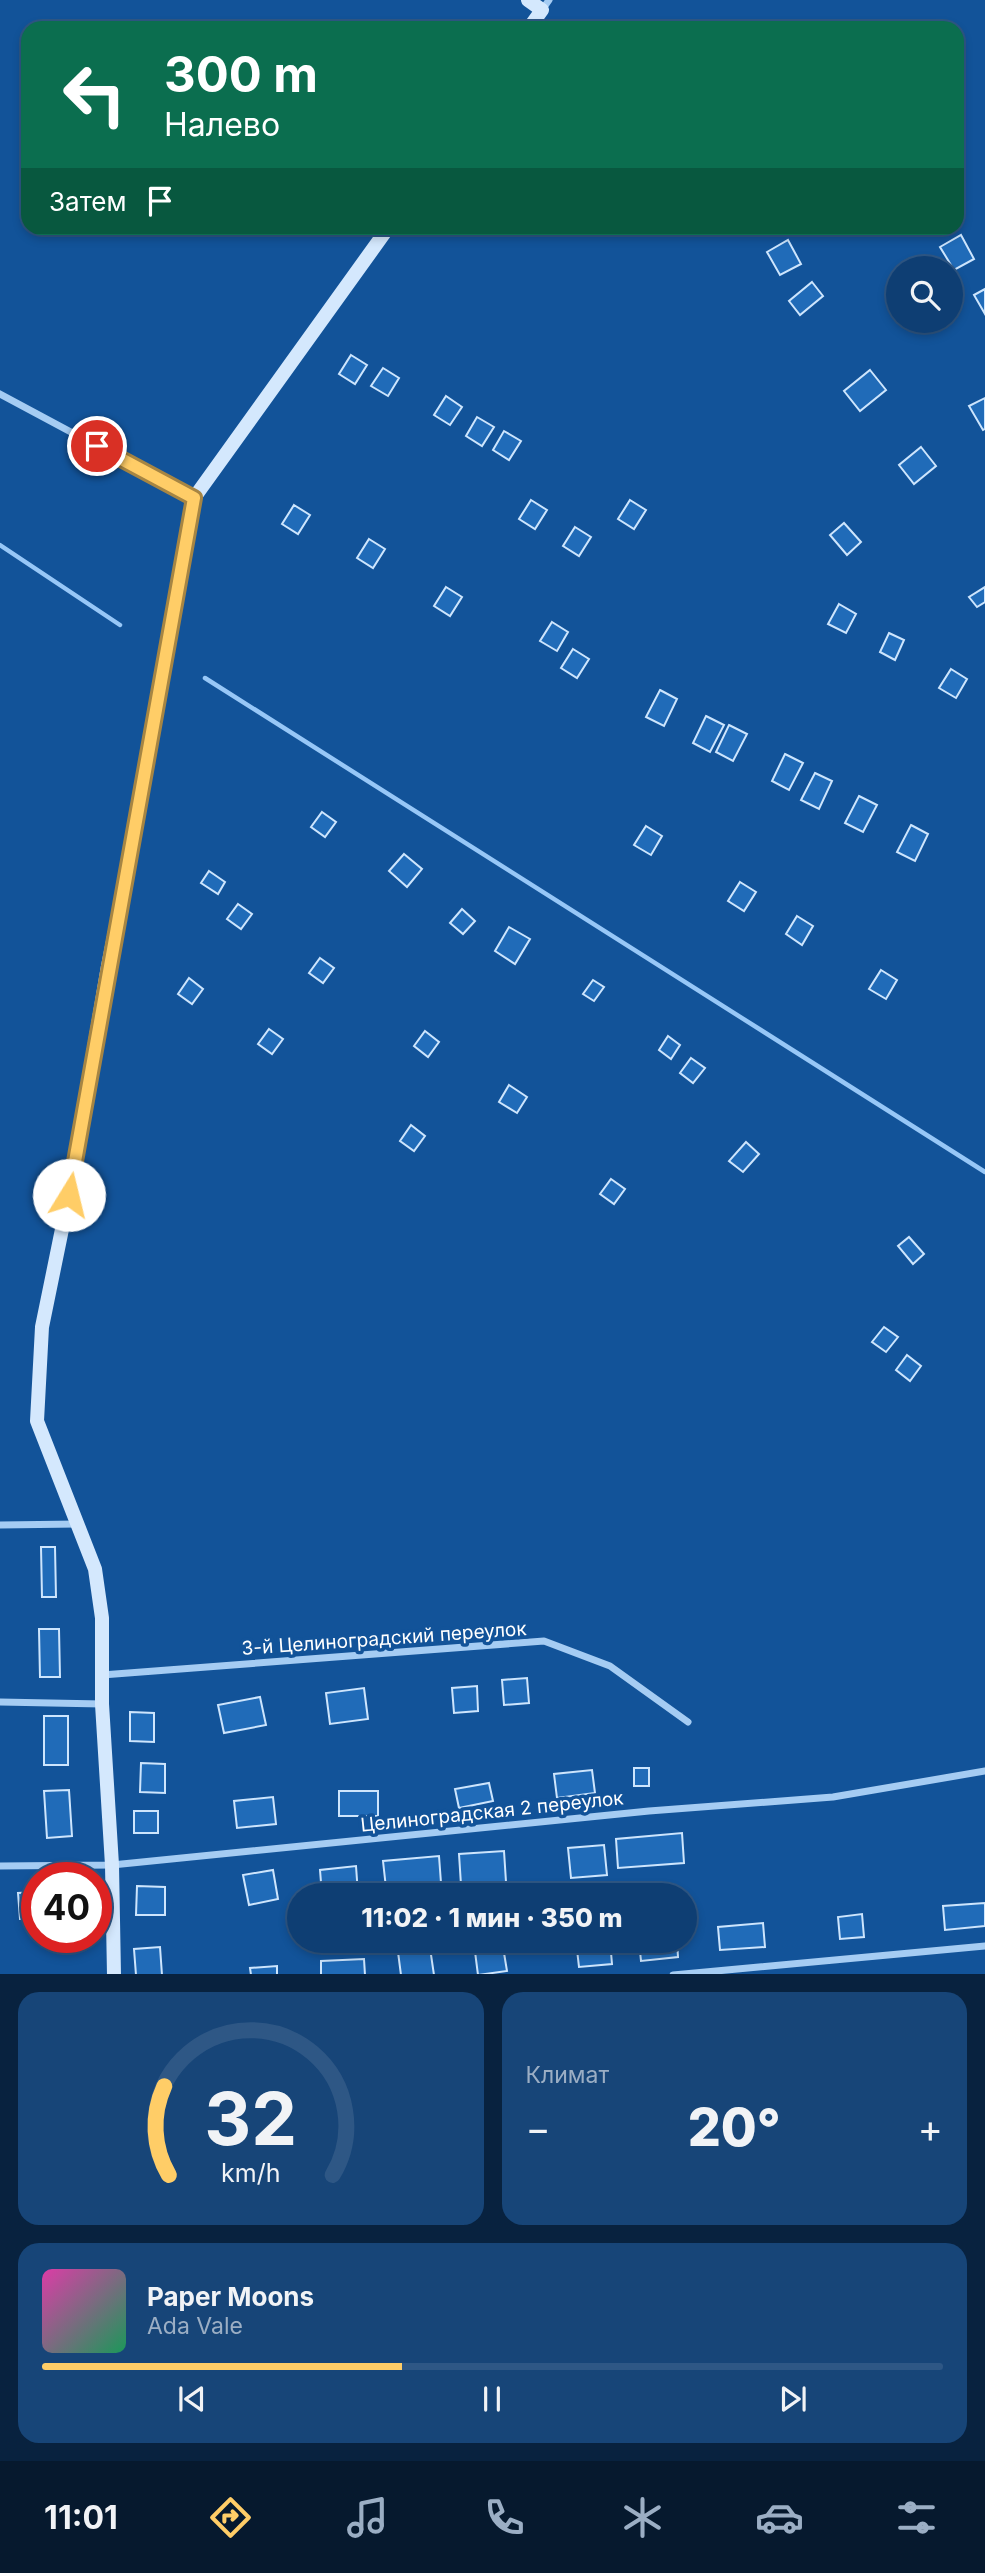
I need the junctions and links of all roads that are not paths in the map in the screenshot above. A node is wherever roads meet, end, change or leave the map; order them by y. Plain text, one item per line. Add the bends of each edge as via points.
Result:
1 (528, 0) edge
2 (546, 5) edge
3 (534, 21) edge
4 (383, 235) edge
5 (0, 394) edge
6 (194, 498) junction
7 (79, 1524) junction
8 (0, 1525) edge
9 (102, 1675) junction
10 (0, 1702) edge
11 (102, 1704) junction
12 (688, 1722) dead end
13 (985, 1771) edge
14 (112, 1862) edge
15 (112, 1865) joint
16 (0, 1866) edge
17 (21, 1866) edge
18 (985, 1946) edge
19 (114, 1974) edge
20 (684, 1974) edge

1 - 2 street
2 - 3 street
4 - 6 street
5 - 6 street
6 - 7 street via 43,1327 37,1421
7 - 8 street
7 - 9 street via 95,1569 102,1618
9 - 11 street
9 - 12 street, 3-й Целиноградский переулок via 544,1641 610,1666
10 - 11 street
11 - 14 street
13 - 15 street, Целиноградская 2 переулок via 833,1797
15 - 19 street
16 - 17 street, Целиноградская 2 переулок
18 - 20 street

